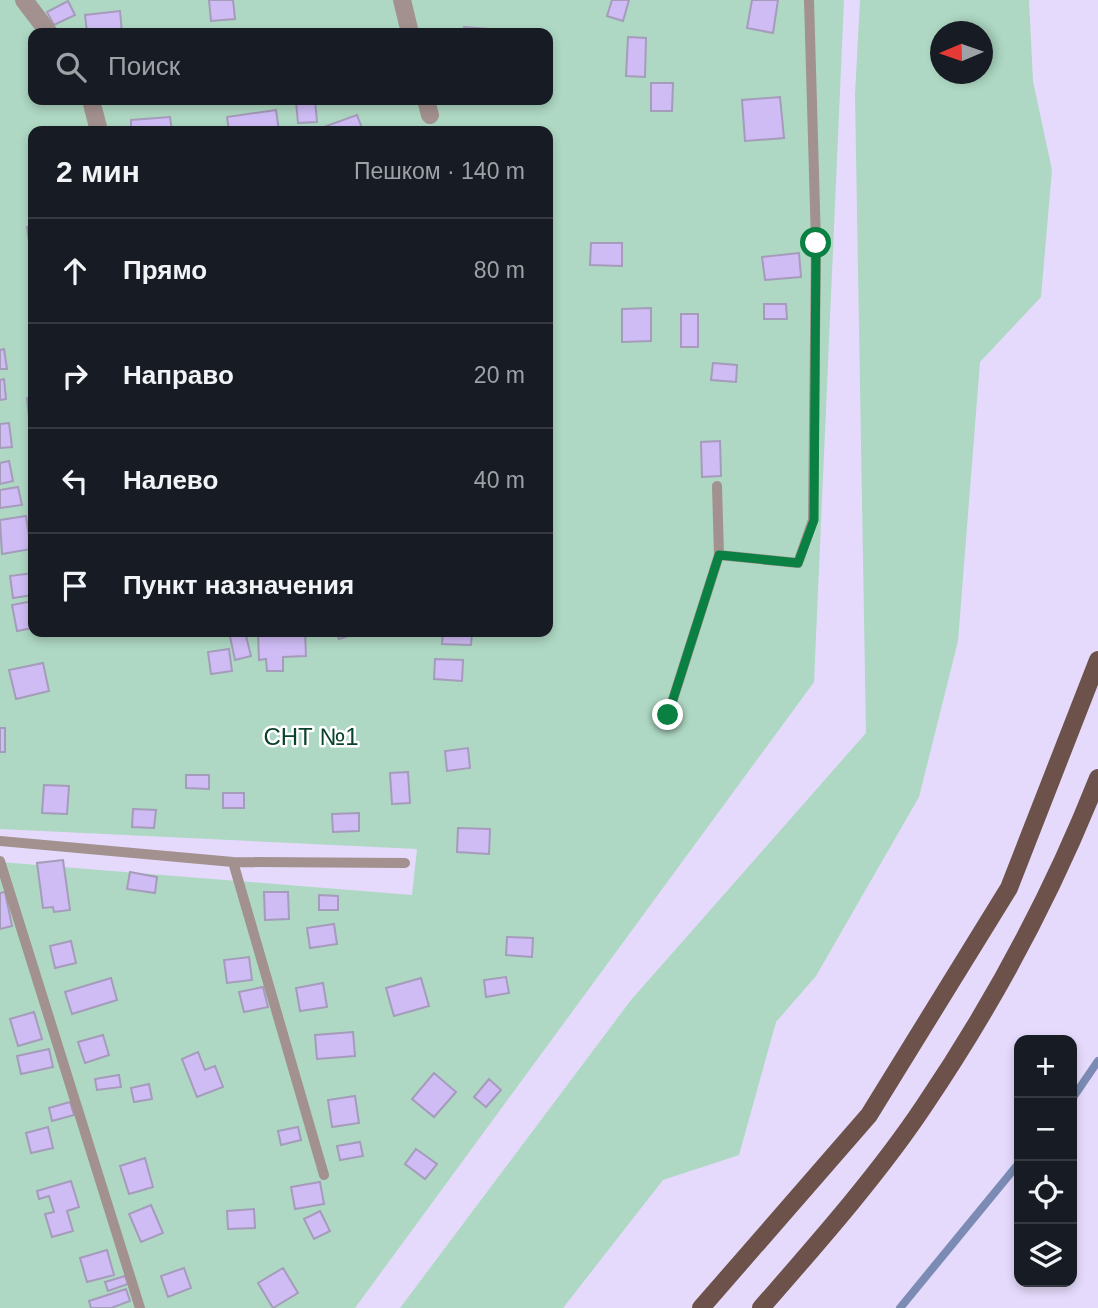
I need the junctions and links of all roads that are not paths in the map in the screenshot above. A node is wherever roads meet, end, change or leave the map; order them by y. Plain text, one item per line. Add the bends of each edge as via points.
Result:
1 (24, 0) edge
2 (402, 0) edge
3 (809, 0) edge
4 (45, 28) edge
5 (409, 28) edge
6 (93, 105) edge
7 (98, 126) edge
8 (717, 486) dead end
9 (719, 555) junction
10 (1098, 660) edge
11 (668, 715) dead end
12 (1098, 778) edge
13 (0, 841) edge
14 (0, 860) edge
15 (233, 862) junction
16 (405, 863) dead end
17 (324, 1175) dead end
18 (140, 1308) edge
19 (701, 1308) edge
20 (761, 1308) edge

1 - 4 street
2 - 5 street
3 - 9 lane via 816,243 814,520 798,563
6 - 7 street
8 - 9 lane
9 - 11 lane
10 - 19 main road via 1009,888 869,1115
12 - 20 main road via 1071,846 1000,981 923,1107
13 - 15 lane
14 - 18 lane
15 - 16 lane
15 - 17 lane

